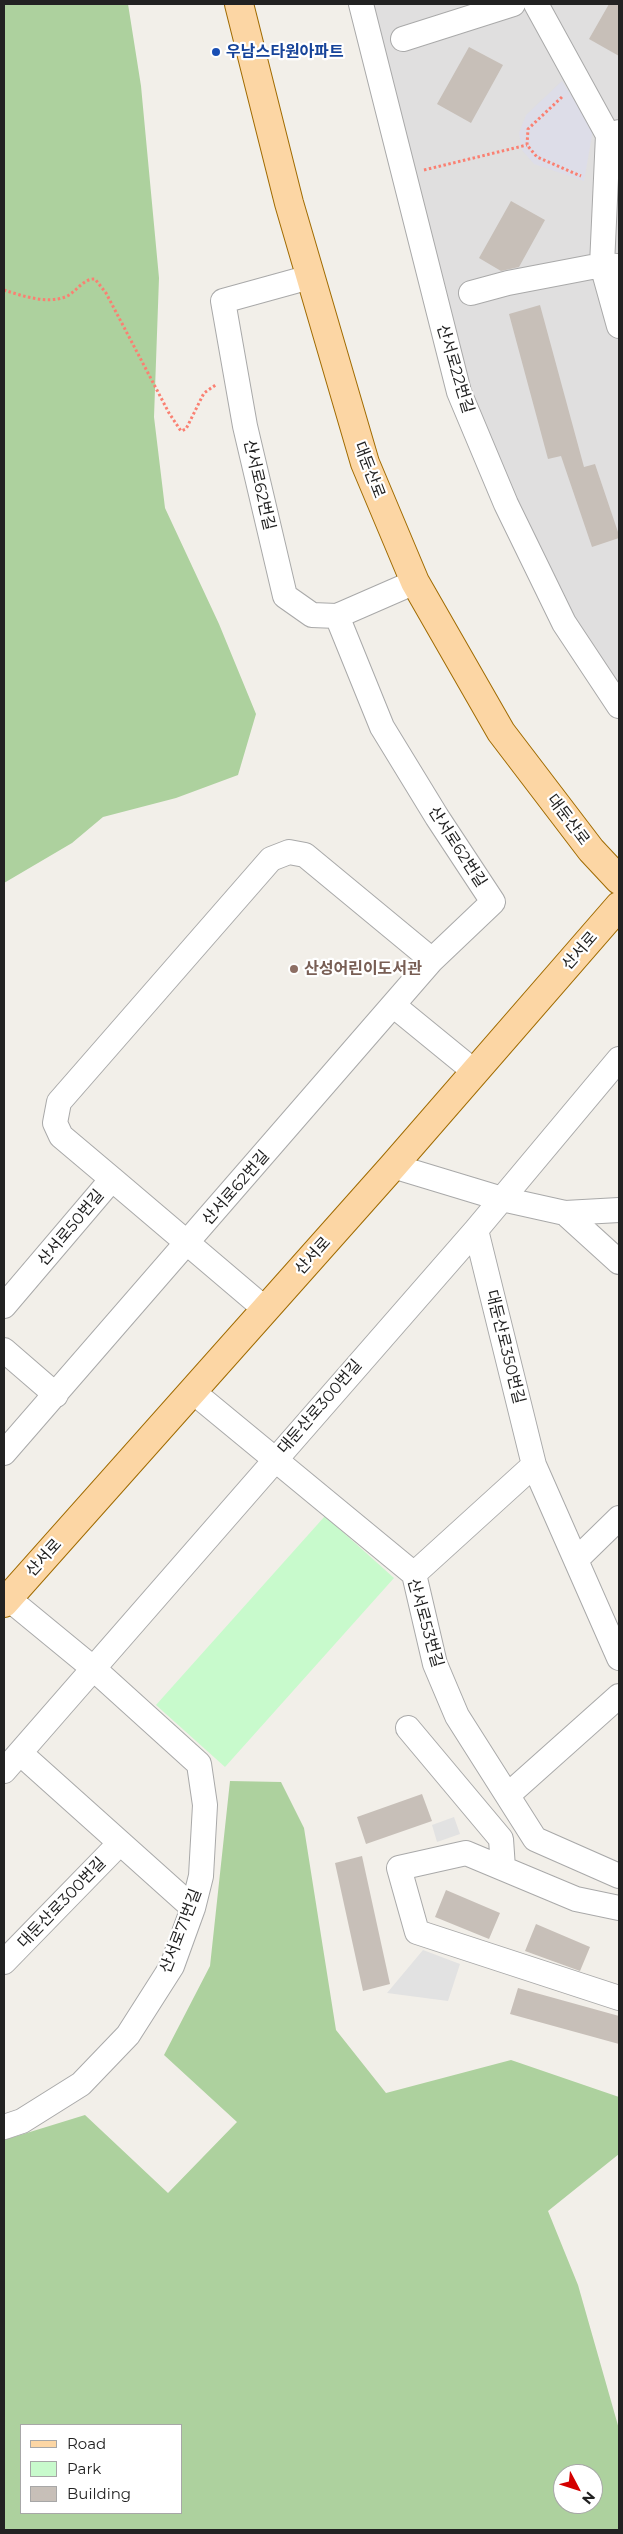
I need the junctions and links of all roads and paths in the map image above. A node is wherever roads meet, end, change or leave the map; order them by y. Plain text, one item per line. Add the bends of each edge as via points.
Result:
1 (239, 4) edge
2 (361, 4) edge
3 (513, 4) edge
4 (536, 4) edge
5 (403, 39) dead end
6 (566, 93) dead end
7 (614, 133) edge
8 (527, 145) junction
9 (418, 172) dead end
10 (581, 176) dead end
11 (611, 266) edge
12 (310, 278) junction
13 (4, 290) edge
14 (471, 294) dead end
15 (619, 326) edge
16 (237, 377) junction
17 (415, 582) junction
18 (338, 616) junction
19 (619, 706) edge
20 (619, 880) edge
21 (619, 906) edge
22 (432, 960) junction
23 (394, 1005) junction
24 (619, 1059) edge
25 (475, 1072) junction
26 (392, 1166) junction
27 (112, 1179) junction
28 (502, 1199) junction
29 (619, 1210) edge
30 (565, 1213) junction
31 (476, 1230) junction
32 (189, 1242) junction
33 (619, 1262) edge
34 (4, 1306) edge
35 (265, 1309) junction
36 (4, 1350) edge
37 (192, 1392) junction
38 (56, 1394) junction
39 (4, 1453) edge
40 (275, 1460) junction
41 (534, 1465) junction
42 (619, 1518) edge
43 (577, 1559) junction
44 (414, 1574) junction
45 (5, 1599) edge
46 (619, 1658) edge
47 (94, 1668) junction
48 (619, 1696) edge
49 (408, 1728) dead end
50 (20, 1754) junction
51 (4, 1771) edge
52 (508, 1796) junction
53 (120, 1843) junction
54 (503, 1868) junction
55 (619, 1876) edge
56 (193, 1908) junction
57 (619, 1908) edge
58 (4, 1962) edge
59 (619, 1998) edge
60 (4, 2127) edge

1 - 12 main road, 대둔산로
2 - 19 street, 산서로22번길 via 459,392 506,504 564,623
3 - 5 street
4 - 7 street
6 - 8 path via 528,129
7 - 11 street
8 - 9 path
8 - 10 path via 537,158
11 - 14 street via 508,284
11 - 15 street
12 - 16 street, 산서로62번길 via 223,301
12 - 17 main road, 대둔산로 via 364,463
13 - 16 path via 53,300 64,298 94,279 106,294 169,413 182,431 204,393 216,384
16 - 18 street, 산서로62번길 via 284,596 312,615
17 - 18 street
17 - 20 main road, 대둔산로 via 501,732
18 - 22 street, 산서로62번길 via 382,727 493,902
21 - 25 main road, 산서로
22 - 23 street, 산서로62번길
22 - 27 street via 305,855 289,852 271,859 59,1102 55,1123 62,1136
23 - 25 street
23 - 32 street, 산서로62번길
24 - 28 street, 대둔산로300번길
25 - 26 main road, 산서로
26 - 28 street
26 - 35 main road, 산서로
27 - 32 street, 산서로50번길
27 - 34 street, 산서로50번길
28 - 30 street
28 - 31 street, 대둔산로300번길
29 - 30 street
30 - 33 street
31 - 40 street, 대둔산로300번길
31 - 41 street, 대둔산로350번길
32 - 35 street, 산서로50번길
32 - 38 street, 산서로62번길
35 - 37 main road, 산서로
36 - 38 street
37 - 40 street, 산서로53번길
37 - 45 main road, 산서로
38 - 39 street, 산서로62번길
40 - 44 street, 산서로53번길
40 - 47 street, 대둔산로300번길
41 - 43 street, 대둔산로350번길
41 - 44 street
42 - 43 street
43 - 46 street, 대둔산로350번길
44 - 52 street, 산서로53번길 via 435,1664 457,1716
45 - 47 street, 산서로71번길
47 - 50 street, 대둔산로300번길
47 - 56 street, 산서로71번길 via 199,1764 205,1805 201,1876
48 - 52 street
49 - 54 street via 501,1839
50 - 51 street, 대둔산로300번길
50 - 53 street, 대둔산로300번길
52 - 55 street, 산서로53번길 via 535,1839
53 - 56 street, 대둔산로300번길
53 - 58 street, 대둔산로300번길
54 - 57 street via 576,1899
54 - 59 street via 466,1853 399,1868 417,1932
56 - 60 street, 산서로71번길 via 172,1966 128,2035 81,2084 22,2121

